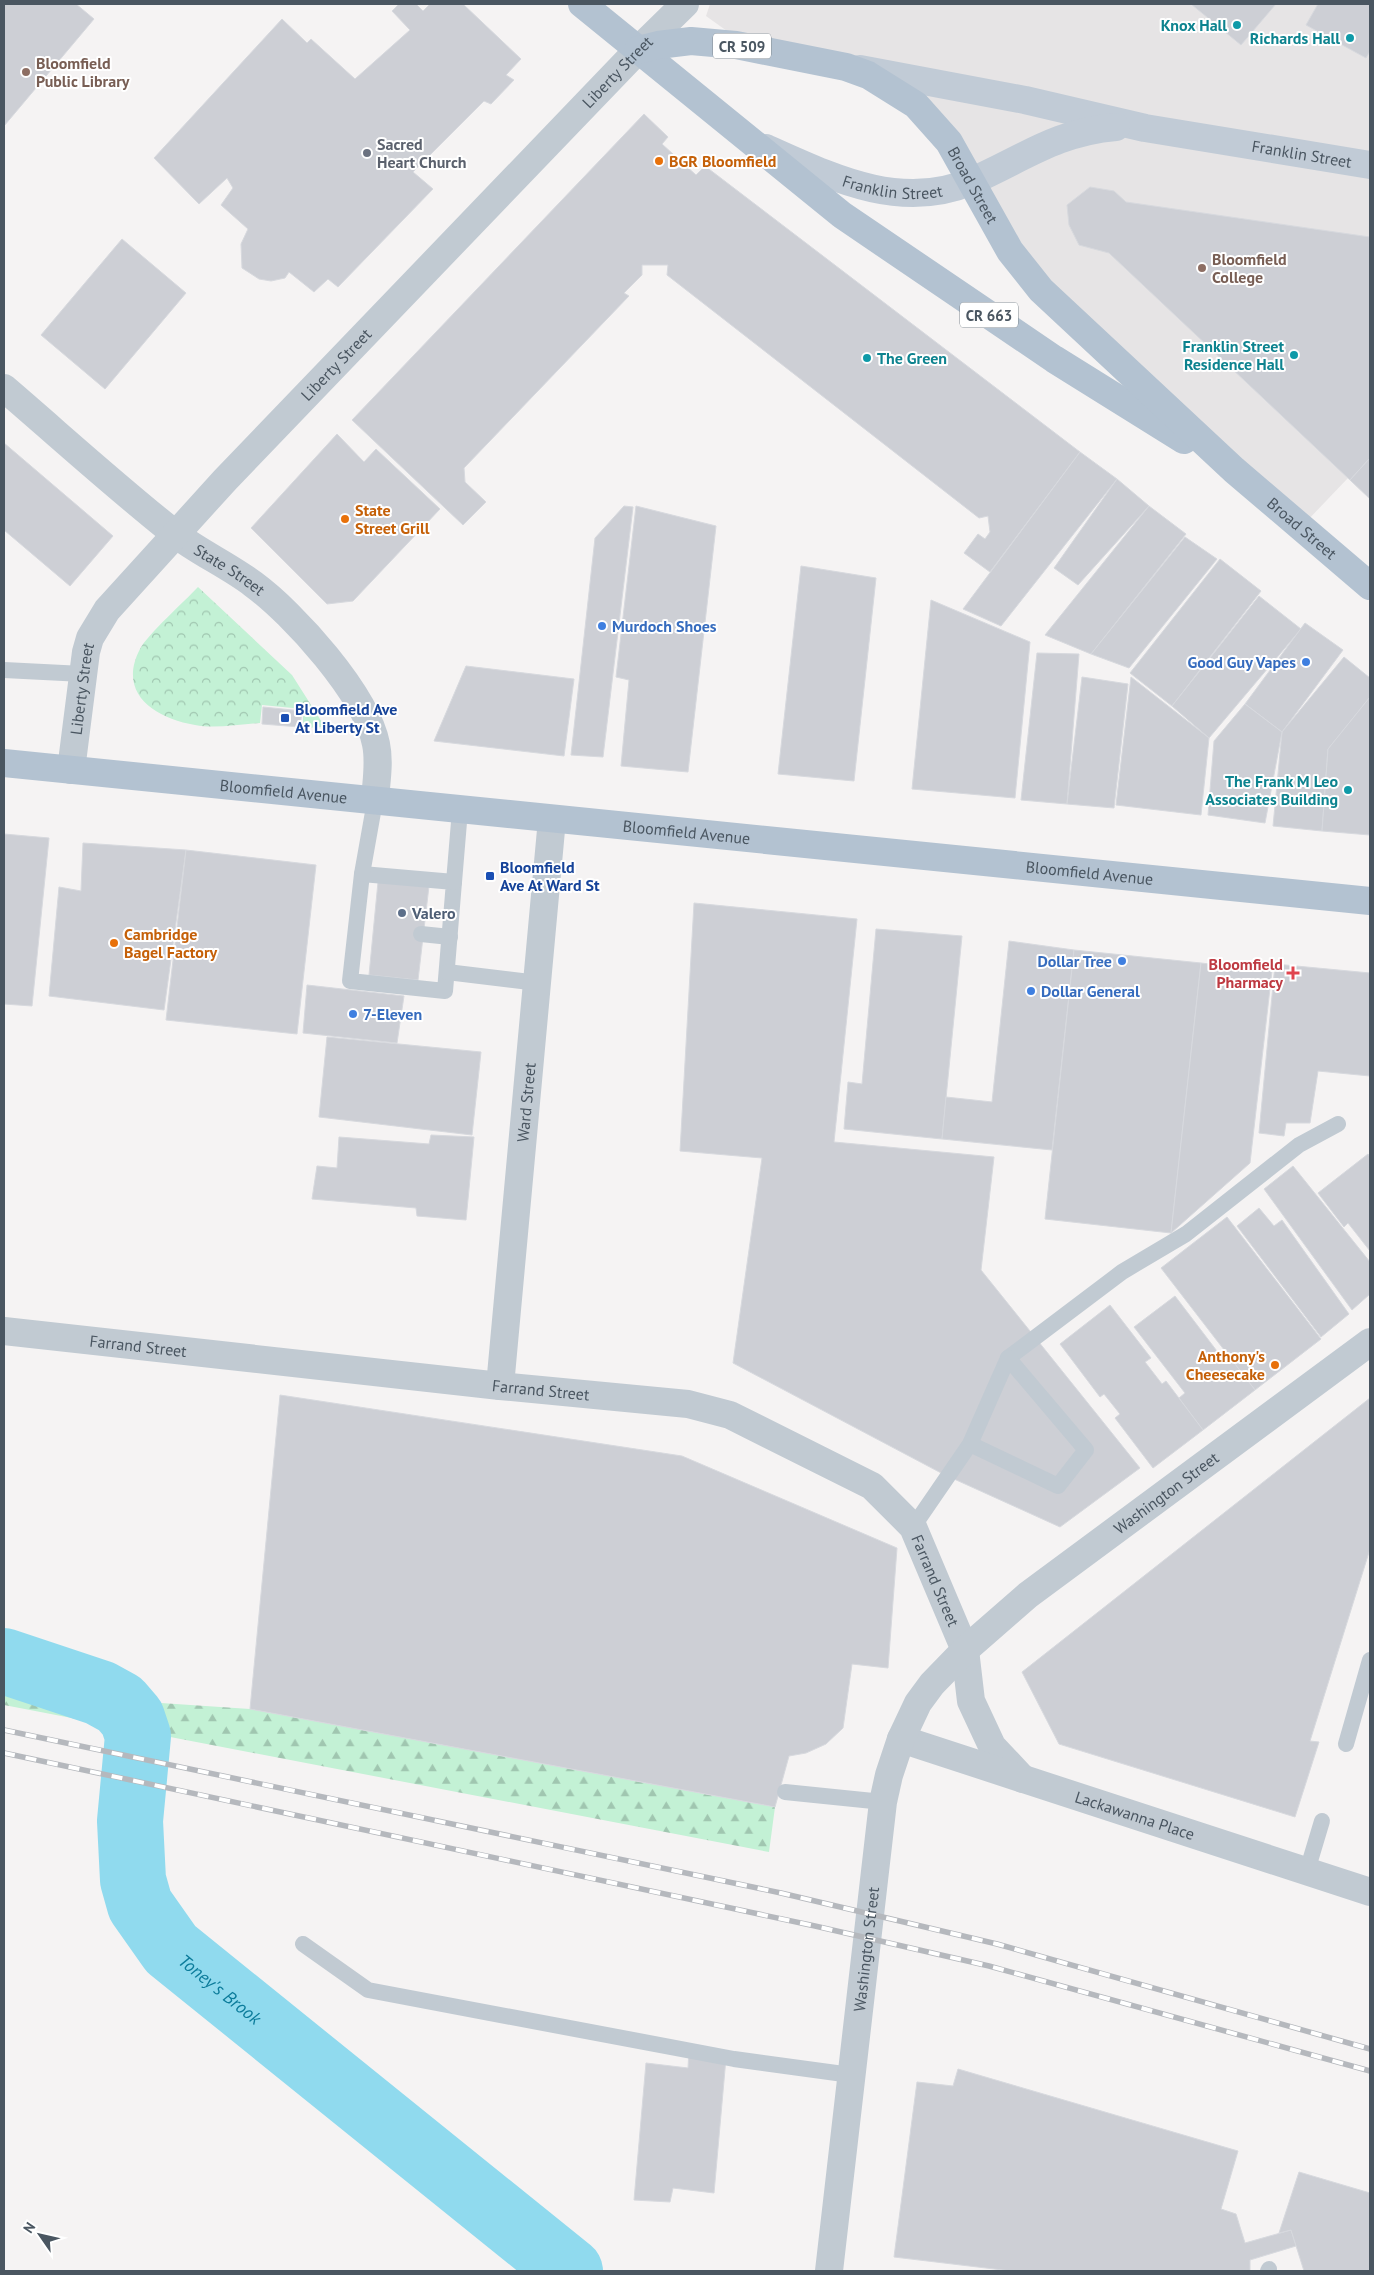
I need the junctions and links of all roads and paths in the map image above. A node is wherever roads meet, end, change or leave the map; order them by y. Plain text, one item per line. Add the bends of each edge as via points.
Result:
1 (582, 4) edge
2 (685, 4) edge
3 (638, 50) junction
4 (846, 67) junction
5 (1145, 128) junction
6 (755, 143) junction
7 (1370, 165) edge
8 (972, 181) junction
9 (4, 388) edge
10 (1234, 470) junction
11 (176, 534) junction
12 (1370, 586) edge
13 (4, 670) edge
14 (83, 674) junction
15 (4, 763) edge
16 (71, 770) junction
17 (375, 800) junction
18 (460, 810) junction
19 (552, 819) junction
20 (362, 874) junction
21 (454, 882) junction
22 (1370, 901) edge
23 (421, 934) dead end
24 (450, 936) junction
25 (447, 972) junction
26 (538, 983) junction
27 (1338, 1124) dead end
28 (4, 1331) edge
29 (1370, 1342) edge
30 (1008, 1358) junction
31 (500, 1386) junction
32 (970, 1444) junction
33 (913, 1526) junction
34 (965, 1650) junction
35 (1370, 1660) edge
36 (901, 1739) junction
37 (1346, 1744) dead end
38 (1023, 1779) junction
39 (785, 1792) dead end
40 (883, 1802) junction
41 (1322, 1821) dead end
42 (1307, 1871) junction
43 (1370, 1892) edge
44 (302, 1944) dead end
45 (851, 2075) junction
46 (830, 2271) edge

1 - 3 main road, Broad Street / CR 509
2 - 3 street, Liberty Street
3 - 4 main road, Broad Street / CR 509 via 673,42 717,43
3 - 6 main road, Broad Street / CR 509
3 - 11 street, Liberty Street
4 - 5 main road, Franklin Street / CR 509 via 1025,100
4 - 8 main road, Broad Street / CR 663 via 868,75 916,105 949,142
5 - 7 main road, Franklin Street / CR 509
5 - 8 main road, Franklin Street / CR 509 via 1101,128 1063,137
6 - 8 main road, Franklin Street / CR 509 via 840,180 876,191 935,191
6 - 10 main road, Broad Street / CR 663 via 819,199 857,225 1076,373
8 - 10 main road, Broad Street / CR 663 via 1010,251 1041,290
9 - 11 street, State Street
10 - 12 main road, Broad Street / CR 663
11 - 14 street, Liberty Street via 98,624 86,652
11 - 17 street, State Street via 254,584 276,602 336,671 370,724 378,768
13 - 14 lane
14 - 16 street, Liberty Street
15 - 16 main road, Bloomfield Avenue
16 - 17 main road, Bloomfield Avenue
17 - 18 main road, Bloomfield Avenue
17 - 20 lane
18 - 19 main road, Bloomfield Avenue
18 - 21 lane
19 - 22 main road, Bloomfield Avenue
19 - 26 street, Ward Street
20 - 21 lane
20 - 25 lane via 364,927 350,981 445,991
21 - 24 lane
23 - 24 lane
24 - 25 lane
25 - 26 lane
26 - 31 street, Ward Street
27 - 30 lane via 1299,1145 1186,1234 1122,1272
28 - 31 street, Farrand Street
29 - 34 street, Washington Street via 1028,1595
30 - 32 lane
30 - 32 lane via 1086,1450 1058,1486
31 - 33 street, Farrand Street via 688,1404 730,1415 872,1486
32 - 33 lane
33 - 34 street, Farrand Street
34 - 36 street, Washington Street via 918,1703
34 - 38 street via 971,1701 992,1746
35 - 37 lane
36 - 38 street, Lackawanna Place
36 - 40 street, Washington Street
38 - 42 street, Lackawanna Place
39 - 40 lane
40 - 45 street, Washington Street
41 - 42 lane
42 - 43 street, Lackawanna Place
44 - 45 lane via 368,1990 726,2058
45 - 46 street, Washington Street

